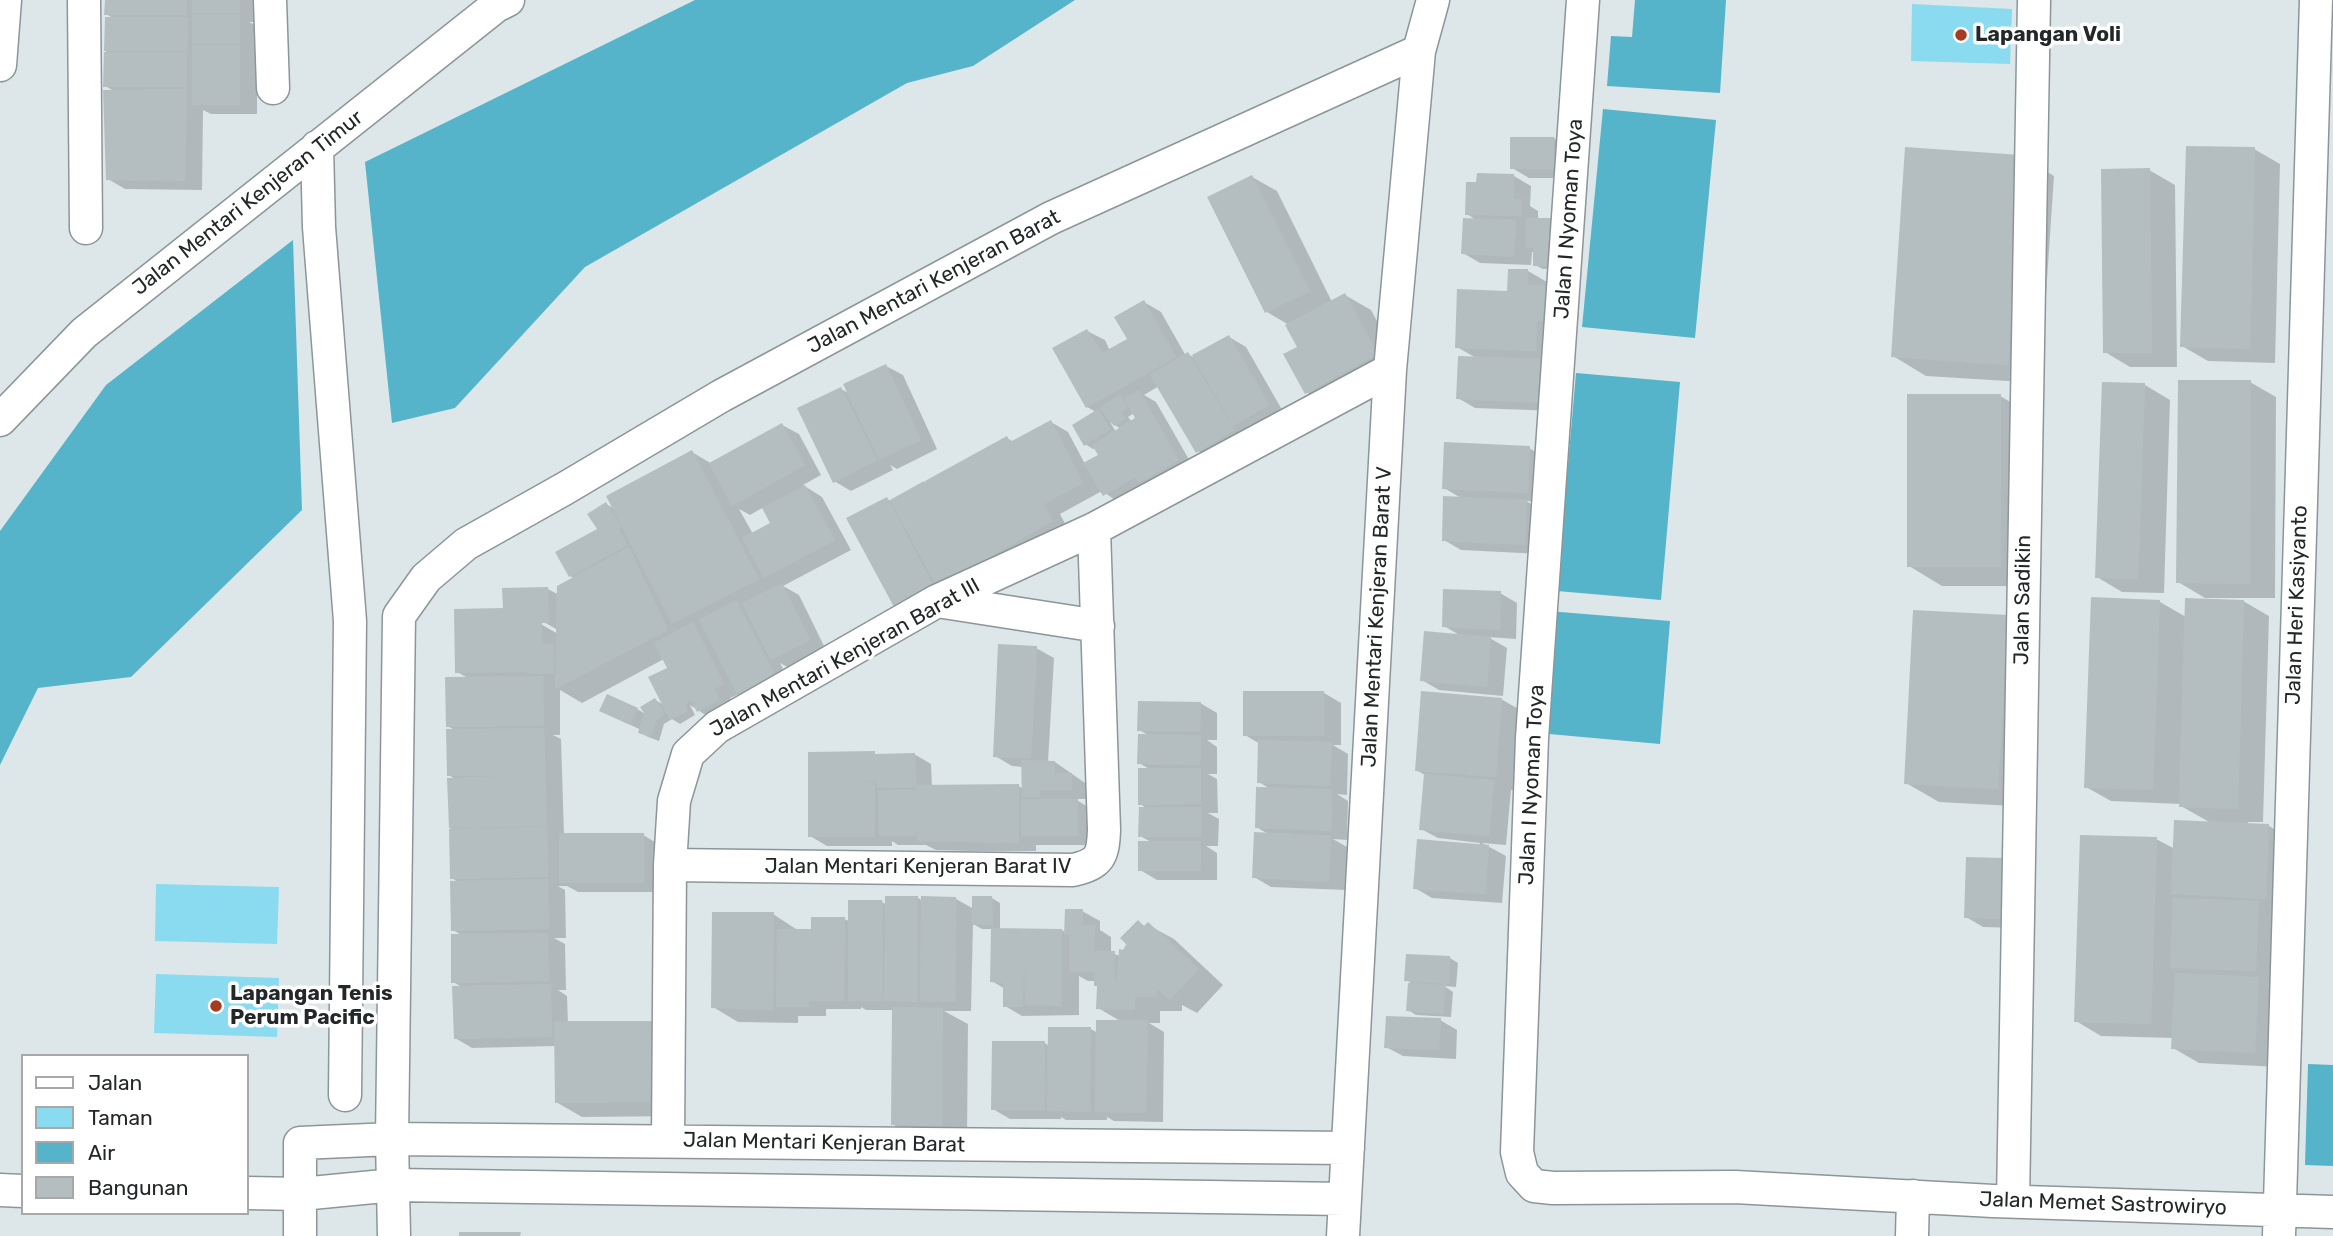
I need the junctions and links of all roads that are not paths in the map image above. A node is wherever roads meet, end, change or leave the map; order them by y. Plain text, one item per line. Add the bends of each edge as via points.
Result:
1 (5, 0) edge
2 (84, 0) edge
3 (270, 0) edge
4 (1433, 0) edge
5 (1583, 0) edge
6 (2034, 0) edge
7 (2316, 0) edge
8 (498, 2) edge
9 (1419, 51) junction
10 (0, 65) edge
11 (273, 88) dead end
12 (317, 147) junction
13 (86, 228) dead end
14 (1390, 370) junction
15 (0, 420) edge
16 (1094, 529) junction
17 (937, 601) junction
18 (399, 616) junction
19 (350, 621) junction
20 (1098, 626) junction
21 (670, 865) junction
22 (396, 878) junction
23 (346, 880) junction
24 (345, 1095) dead end
25 (392, 1139) junction
26 (668, 1141) junction
27 (1348, 1148) junction
28 (394, 1185) junction
29 (0, 1191) edge
30 (21, 1191) edge
31 (248, 1194) edge
32 (300, 1194) junction
33 (1913, 1196) junction
34 (1345, 1199) junction
35 (2013, 1201) junction
36 (2333, 1212) edge
37 (2278, 1223) edge
38 (300, 1236) edge
39 (394, 1236) edge
40 (1343, 1236) edge
41 (1912, 1236) edge

1 - 10 street
2 - 13 street
3 - 11 street
4 - 9 street, Jalan Mentari Kenjeran Barat V
5 - 33 street, Jalan I Nyoman Toya via 1532,738 1519,1163 1534,1186 1553,1188 1735,1187
6 - 35 street, Jalan Sadikin
7 - 37 street, Jalan Heri Kasiyanto
8 - 12 street, Jalan Mentari Kenjeran Timur
9 - 14 street, Jalan Mentari Kenjeran Barat V
9 - 18 street, Jalan Mentari Kenjeran Barat via 1039,224 721,397 466,544 426,578
12 - 15 street, Jalan Mentari Kenjeran Timur via 84,332
12 - 19 street via 319,227
14 - 16 street, Jalan Mentari Kenjeran Barat III
14 - 27 street, Jalan Mentari Kenjeran Barat V
16 - 17 street, Jalan Mentari Kenjeran Barat III
16 - 20 street, Jalan Mentari Kenjeran Barat IV
17 - 20 street
17 - 21 street, Jalan Mentari Kenjeran Barat III via 704,737 688,754 681,773 674,801
18 - 19 street
18 - 22 street
19 - 23 street
20 - 21 street, Jalan Mentari Kenjeran Barat IV via 1104,830 1103,849 1092,864 1073,870
21 - 26 street, Jalan Mentari Kenjeran Barat III
22 - 23 street
22 - 25 street
23 - 24 street
25 - 26 street, Jalan Mentari Kenjeran Barat
25 - 28 street
25 - 32 street, Jalan Mentari Kenjeran Barat via 300,1143
26 - 27 street, Jalan Mentari Kenjeran Barat
27 - 34 street, Jalan Mentari Kenjeran Barat V
28 - 32 street
28 - 34 street
28 - 39 street
29 - 30 street
31 - 32 street
32 - 38 street
33 - 35 street, Jalan Memet Sastrowiryo
33 - 41 street
34 - 40 street, Jalan Mentari Kenjeran Barat V
35 - 37 street, Jalan Memet Sastrowiryo
36 - 37 street, Jalan Memet Sastrowiryo

